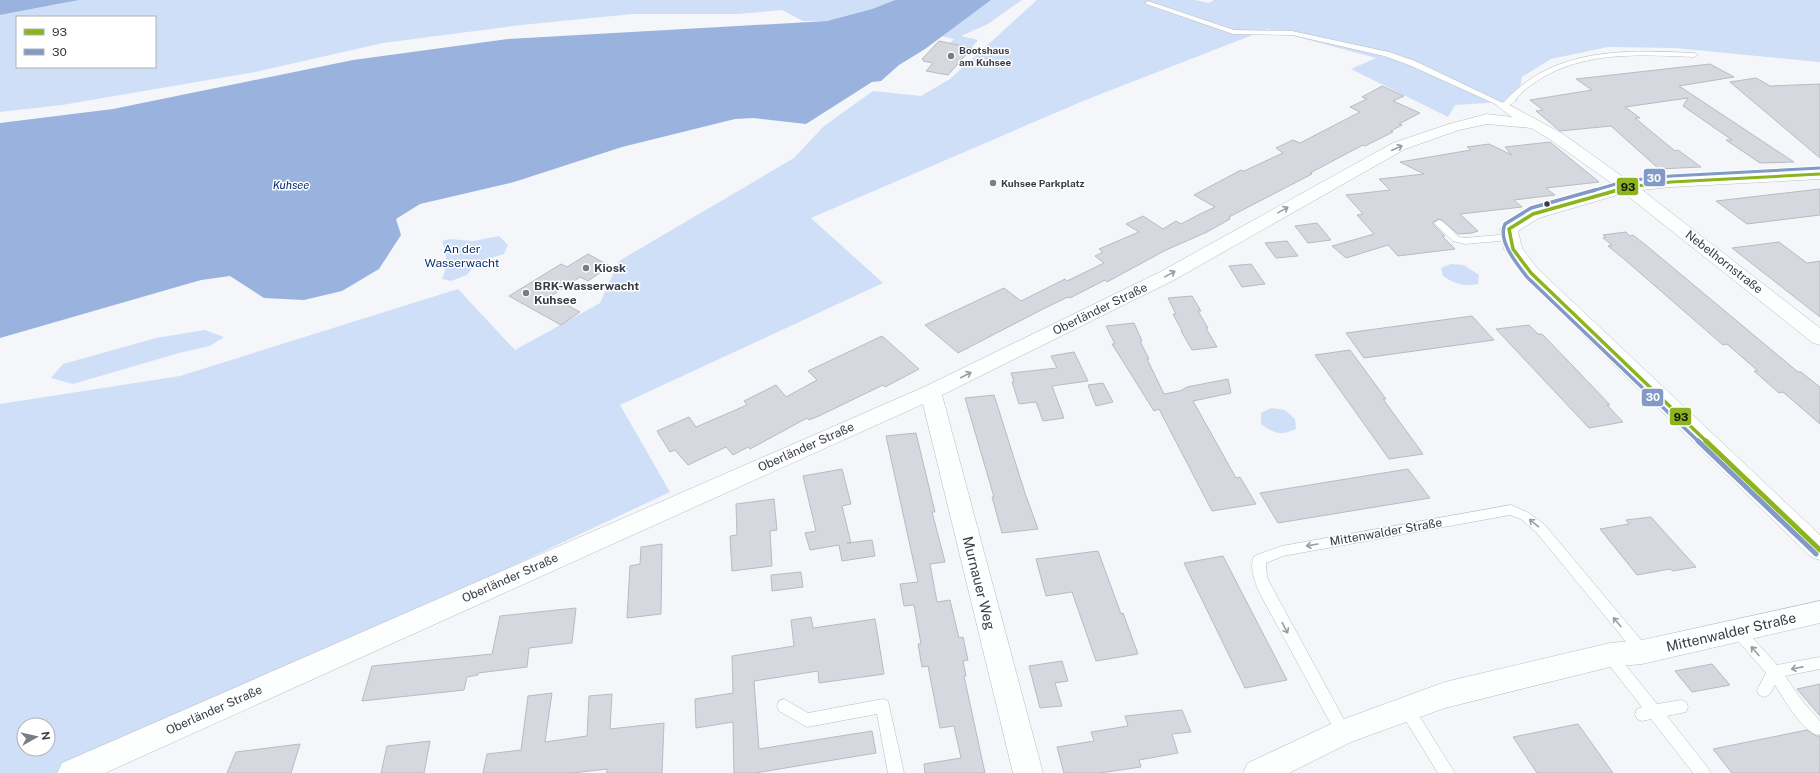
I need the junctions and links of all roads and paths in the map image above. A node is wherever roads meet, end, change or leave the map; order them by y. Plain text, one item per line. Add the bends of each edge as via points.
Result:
1 (1148, 3) dead end
2 (1694, 55) dead end
3 (1504, 106) junction
4 (1534, 124) junction
5 (1820, 174) edge
6 (1627, 187) junction
7 (1439, 223) dead end
8 (1510, 237) junction
9 (1820, 338) edge
10 (931, 392) junction
11 (1820, 550) edge
12 (1820, 612) edge
13 (1737, 630) junction
14 (1642, 652) junction
15 (1610, 655) junction
16 (1820, 663) edge
17 (1774, 672) junction
18 (1764, 690) dead end
19 (784, 706) dead end
20 (1681, 707) dead end
21 (1406, 708) junction
22 (1648, 713) junction
23 (1817, 728) dead end
24 (1343, 732) junction
25 (72, 773) edge
26 (896, 773) edge
27 (1028, 773) edge
28 (1258, 773) edge
29 (1447, 773) edge
30 (1703, 773) edge

1 - 3 lane via 1232,32 1292,33 1386,54 1412,63
2 - 3 lane via 1644,52 1575,61 1541,74
3 - 4 street, Oberländer Straße
4 - 6 street, Oberländer Straße via 1557,137
10 -> 4 street, Oberländer Straße via 1128,296 1399,146 1454,127 1487,120
5 - 6 street via 1671,182
6 - 8 street via 1533,214 1509,229
6 - 9 street, Nebelhornstraße
7 - 8 lane via 1456,239 1465,242
8 - 11 street via 1513,249 1531,273
10 - 25 street, Oberländer Straße
10 - 27 street, Murnauer Weg
12 - 13 street, Mittenwalder Straße
13 - 14 street, Mittenwalder Straße
17 -> 13 lane
14 - 15 street, Mittenwalder Straße
14 -> 24 lane, Mittenwalder Straße via 1540,528 1526,516 1511,510 1282,551 1259,560 1260,578
15 - 21 street, Mittenwalder Straße via 1445,695
15 - 22 lane
16 -> 17 lane
17 - 18 lane
17 - 23 lane via 1799,708
19 - 26 lane via 807,720 883,706
20 - 22 lane
21 - 24 street, Mittenwalder Straße
21 - 29 lane
22 - 30 lane
24 - 28 street, Mittenwalder Straße

